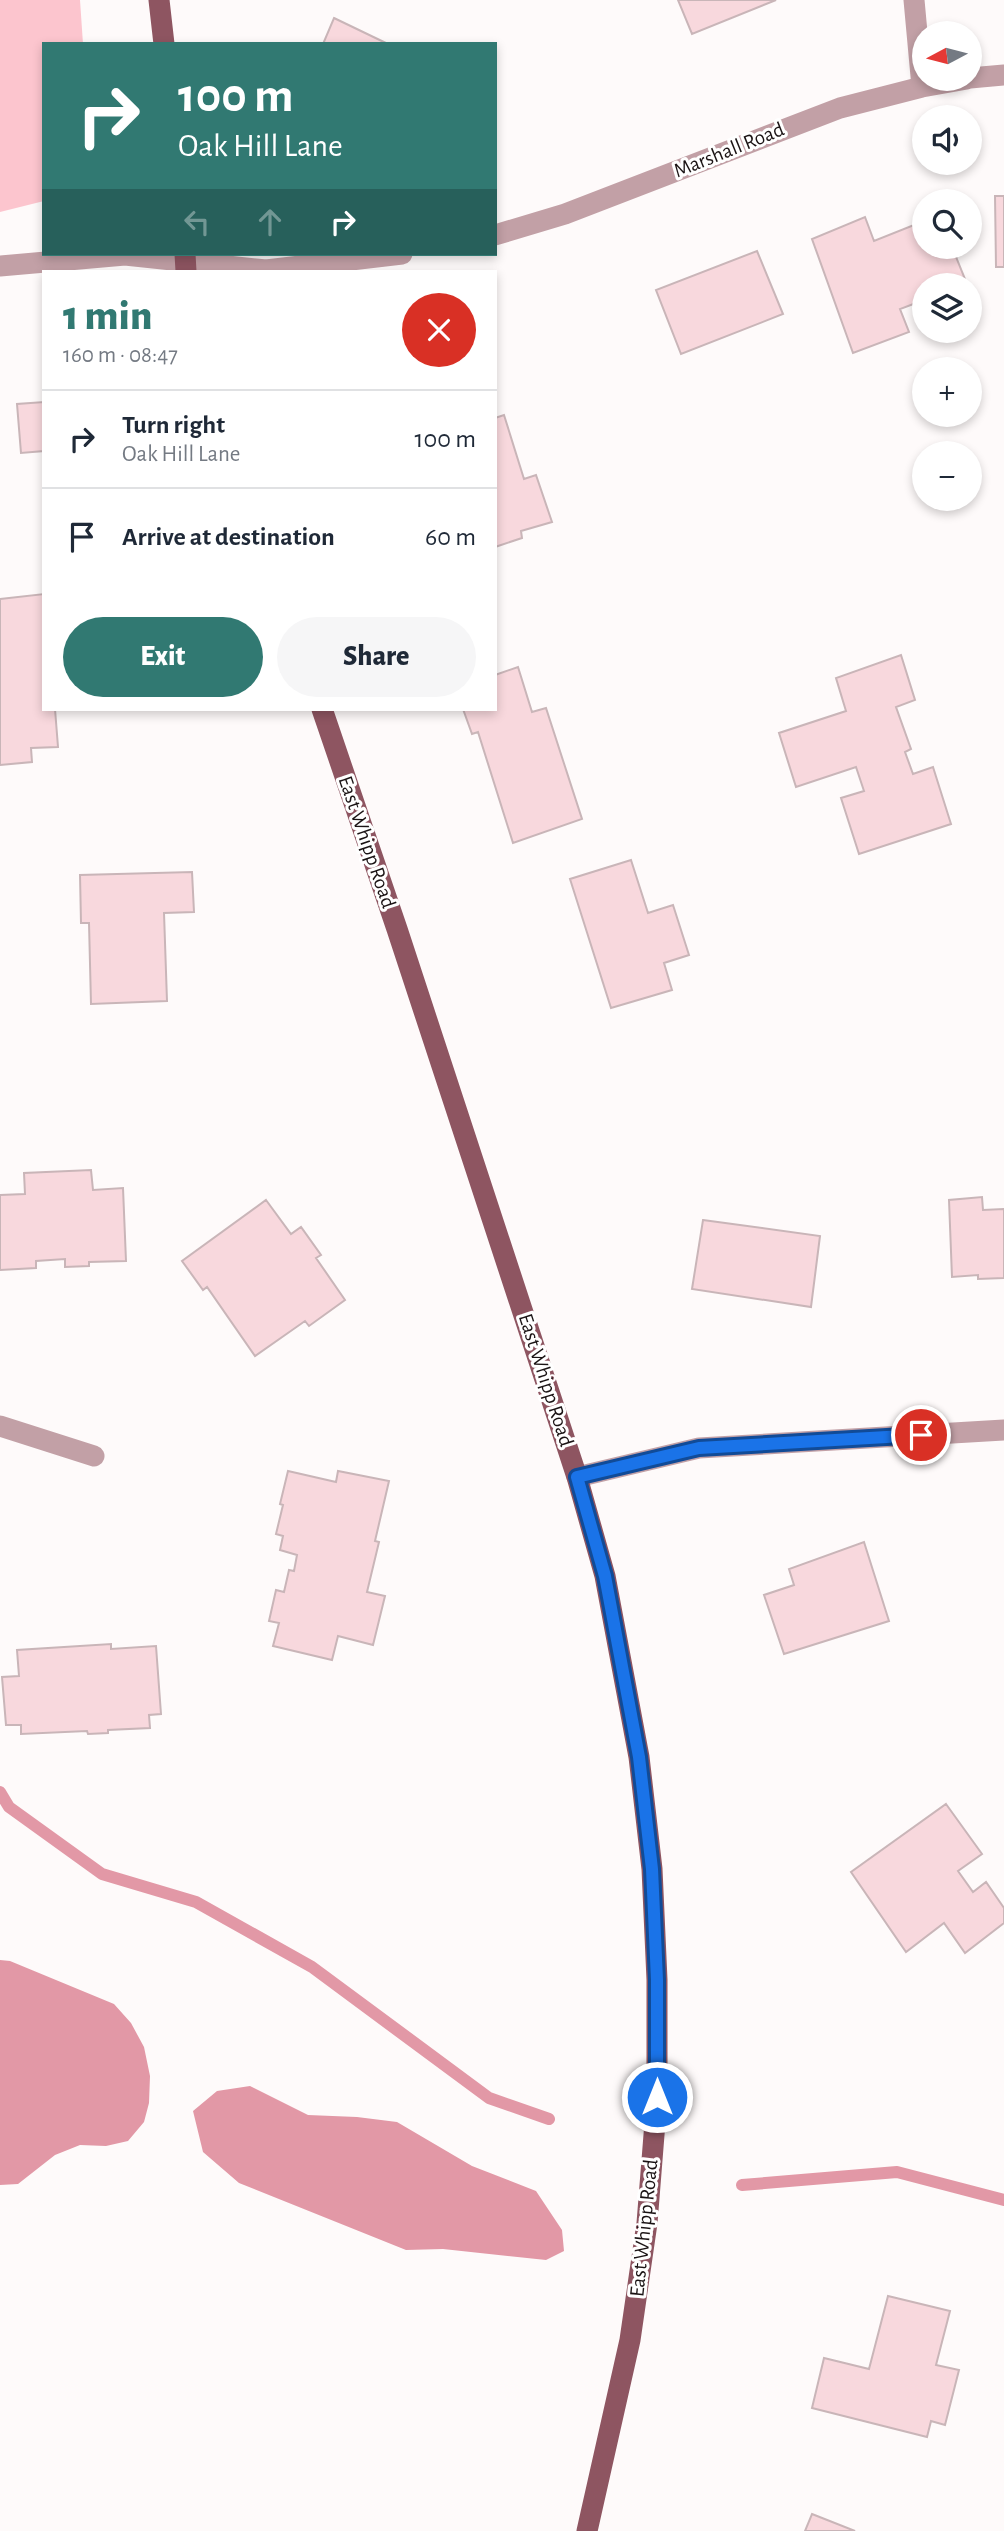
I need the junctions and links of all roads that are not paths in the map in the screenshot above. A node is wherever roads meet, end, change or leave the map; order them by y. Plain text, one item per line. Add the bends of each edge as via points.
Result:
1 (159, 0) edge
2 (914, 0) edge
3 (916, 21) edge
4 (164, 42) edge
5 (1004, 75) edge
6 (982, 77) edge
7 (912, 90) edge
8 (497, 234) edge
9 (114, 256) edge
10 (132, 256) edge
11 (385, 256) edge
12 (185, 263) edge
13 (0, 266) edge
14 (266, 270) edge
15 (266, 270) edge
16 (323, 711) edge
17 (0, 1426) edge
18 (1004, 1430) edge
19 (94, 1456) dead end
20 (577, 1477) junction
21 (587, 2531) edge

1 - 4 main road
2 - 3 street
5 - 6 street, Marshall Road
7 - 8 street, Marshall Road via 840,108 577,210
9 - 13 street
10 - 12 street
11 - 15 street
12 - 14 street
16 - 20 main road, East Whipp Road
17 - 19 street
18 - 20 street via 699,1448
20 - 21 main road, East Whipp Road via 605,1576 639,1757 652,1869 657,1980 657,2097 647,2223 630,2340

